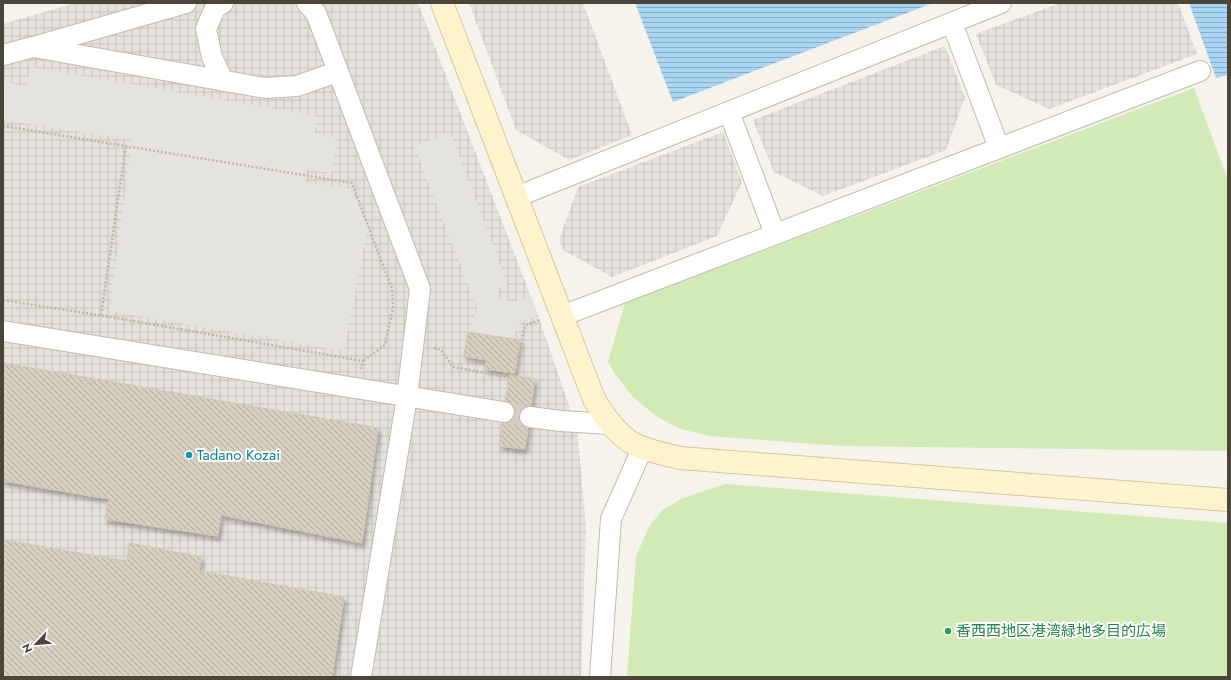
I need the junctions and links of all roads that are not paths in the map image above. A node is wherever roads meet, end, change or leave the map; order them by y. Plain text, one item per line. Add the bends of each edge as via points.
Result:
1 (186, 3) edge
2 (223, 3) edge
3 (307, 3) edge
4 (442, 3) edge
5 (1001, 3) edge
6 (952, 23) junction
7 (33, 47) junction
8 (3, 55) edge
9 (1200, 71) dead end
10 (338, 72) junction
11 (223, 81) junction
12 (729, 112) junction
13 (999, 148) junction
14 (516, 197) junction
15 (775, 234) junction
16 (553, 317) junction
17 (3, 331) edge
18 (407, 397) junction
19 (504, 412) tunnel mouth
20 (530, 417) tunnel mouth
21 (610, 424) junction
22 (643, 447) junction
23 (1228, 500) edge
24 (361, 677) edge
25 (600, 677) edge

1 - 7 street
2 - 11 street via 215,8 206,29 212,57
3 - 10 street via 316,13
4 - 14 street
5 - 6 street
6 - 12 street
6 - 13 street
7 - 8 street
7 - 11 street
9 - 13 street
10 - 11 street via 297,86 265,88
10 - 18 street via 420,289
12 - 14 street
12 - 15 street
13 - 15 street
14 - 16 street
15 - 16 street
16 - 21 street via 594,399
17 - 18 street
18 - 19 street
18 - 24 street
20 - 21 street via 561,422
21 - 22 street via 632,443
22 - 23 street via 680,458
22 - 25 street via 611,519

